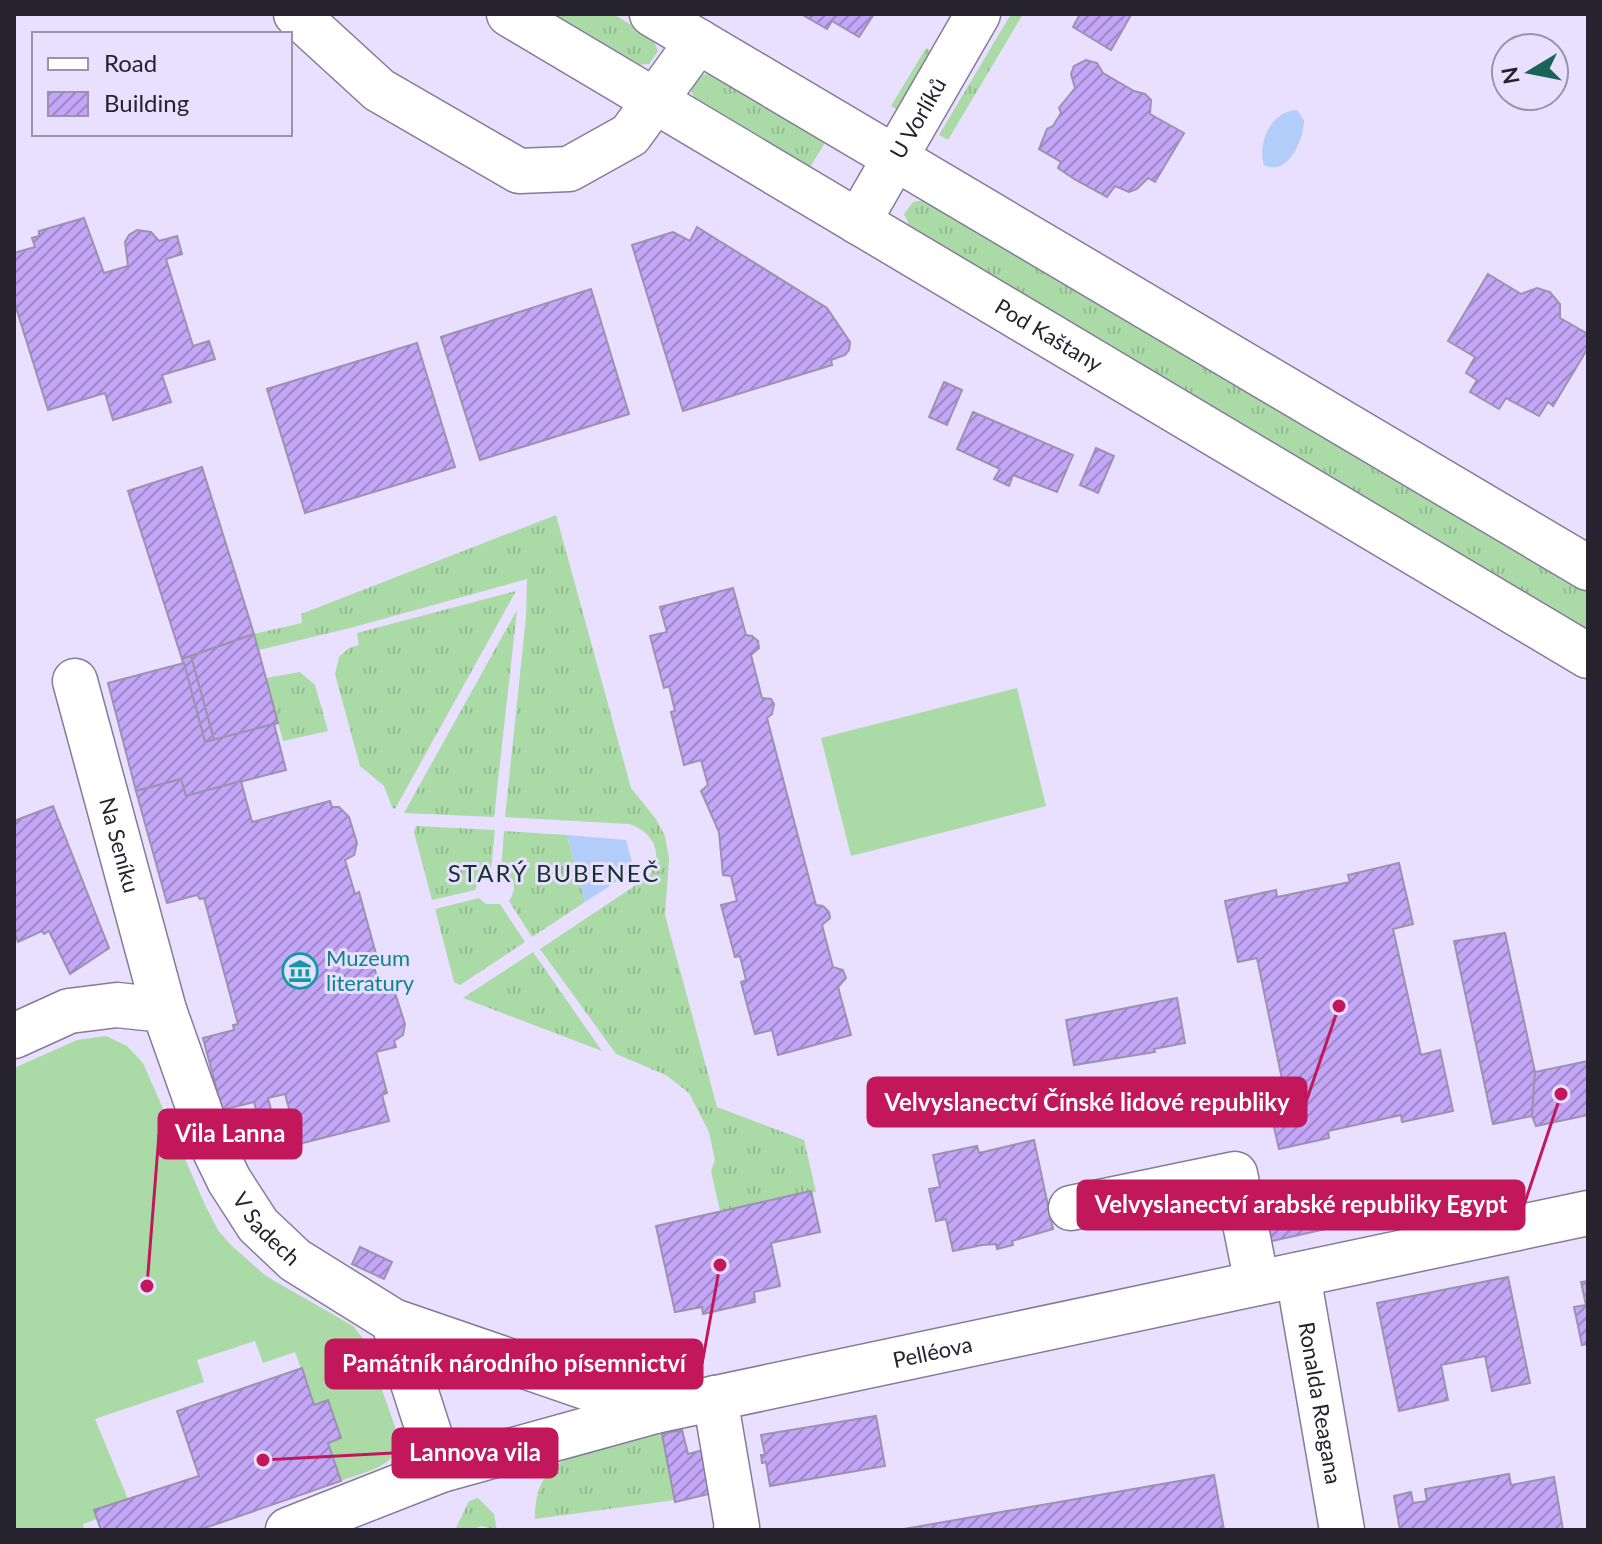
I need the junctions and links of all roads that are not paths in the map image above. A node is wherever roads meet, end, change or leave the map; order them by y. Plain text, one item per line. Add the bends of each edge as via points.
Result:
1 (296, 14) edge
2 (509, 14) edge
3 (652, 14) edge
4 (978, 14) edge
5 (698, 41) junction
6 (654, 100) junction
7 (894, 157) junction
8 (858, 222) junction
9 (1588, 568) edge
10 (1588, 656) edge
11 (75, 681) dead end
12 (164, 1010) junction
13 (14, 1036) edge
14 (1071, 1208) dead end
15 (1588, 1213) edge
16 (1277, 1279) junction
17 (393, 1321) junction
18 (715, 1398) junction
19 (655, 1411) junction
20 (441, 1470) junction
21 (288, 1530) edge
22 (736, 1530) edge
23 (1342, 1530) edge

1 - 6 street via 379,90 519,171 569,169 630,135
2 - 6 street, Pod Kaštany
3 - 5 street
4 - 7 street, U Vorlíků
5 - 6 street
5 - 7 street
6 - 8 street, Pod Kaštany
7 - 8 street, U Vorlíků
7 - 9 street
8 - 10 street, Pod Kaštany
11 - 12 street, Na Seníku
12 - 13 street via 117,1005 69,1011
12 - 17 street, V Sadech via 211,1143 258,1225 295,1260
14 - 16 street, Ronalda Reagana via 1235,1174
15 - 16 street, Pelléova
16 - 18 street, Pelléova
16 - 23 street, Ronalda Reagana
17 - 19 street, V Sadech
17 - 20 street
18 - 19 street, Pelléova
18 - 22 street
19 - 20 street, Pelléova
20 - 21 street, Pelléova

